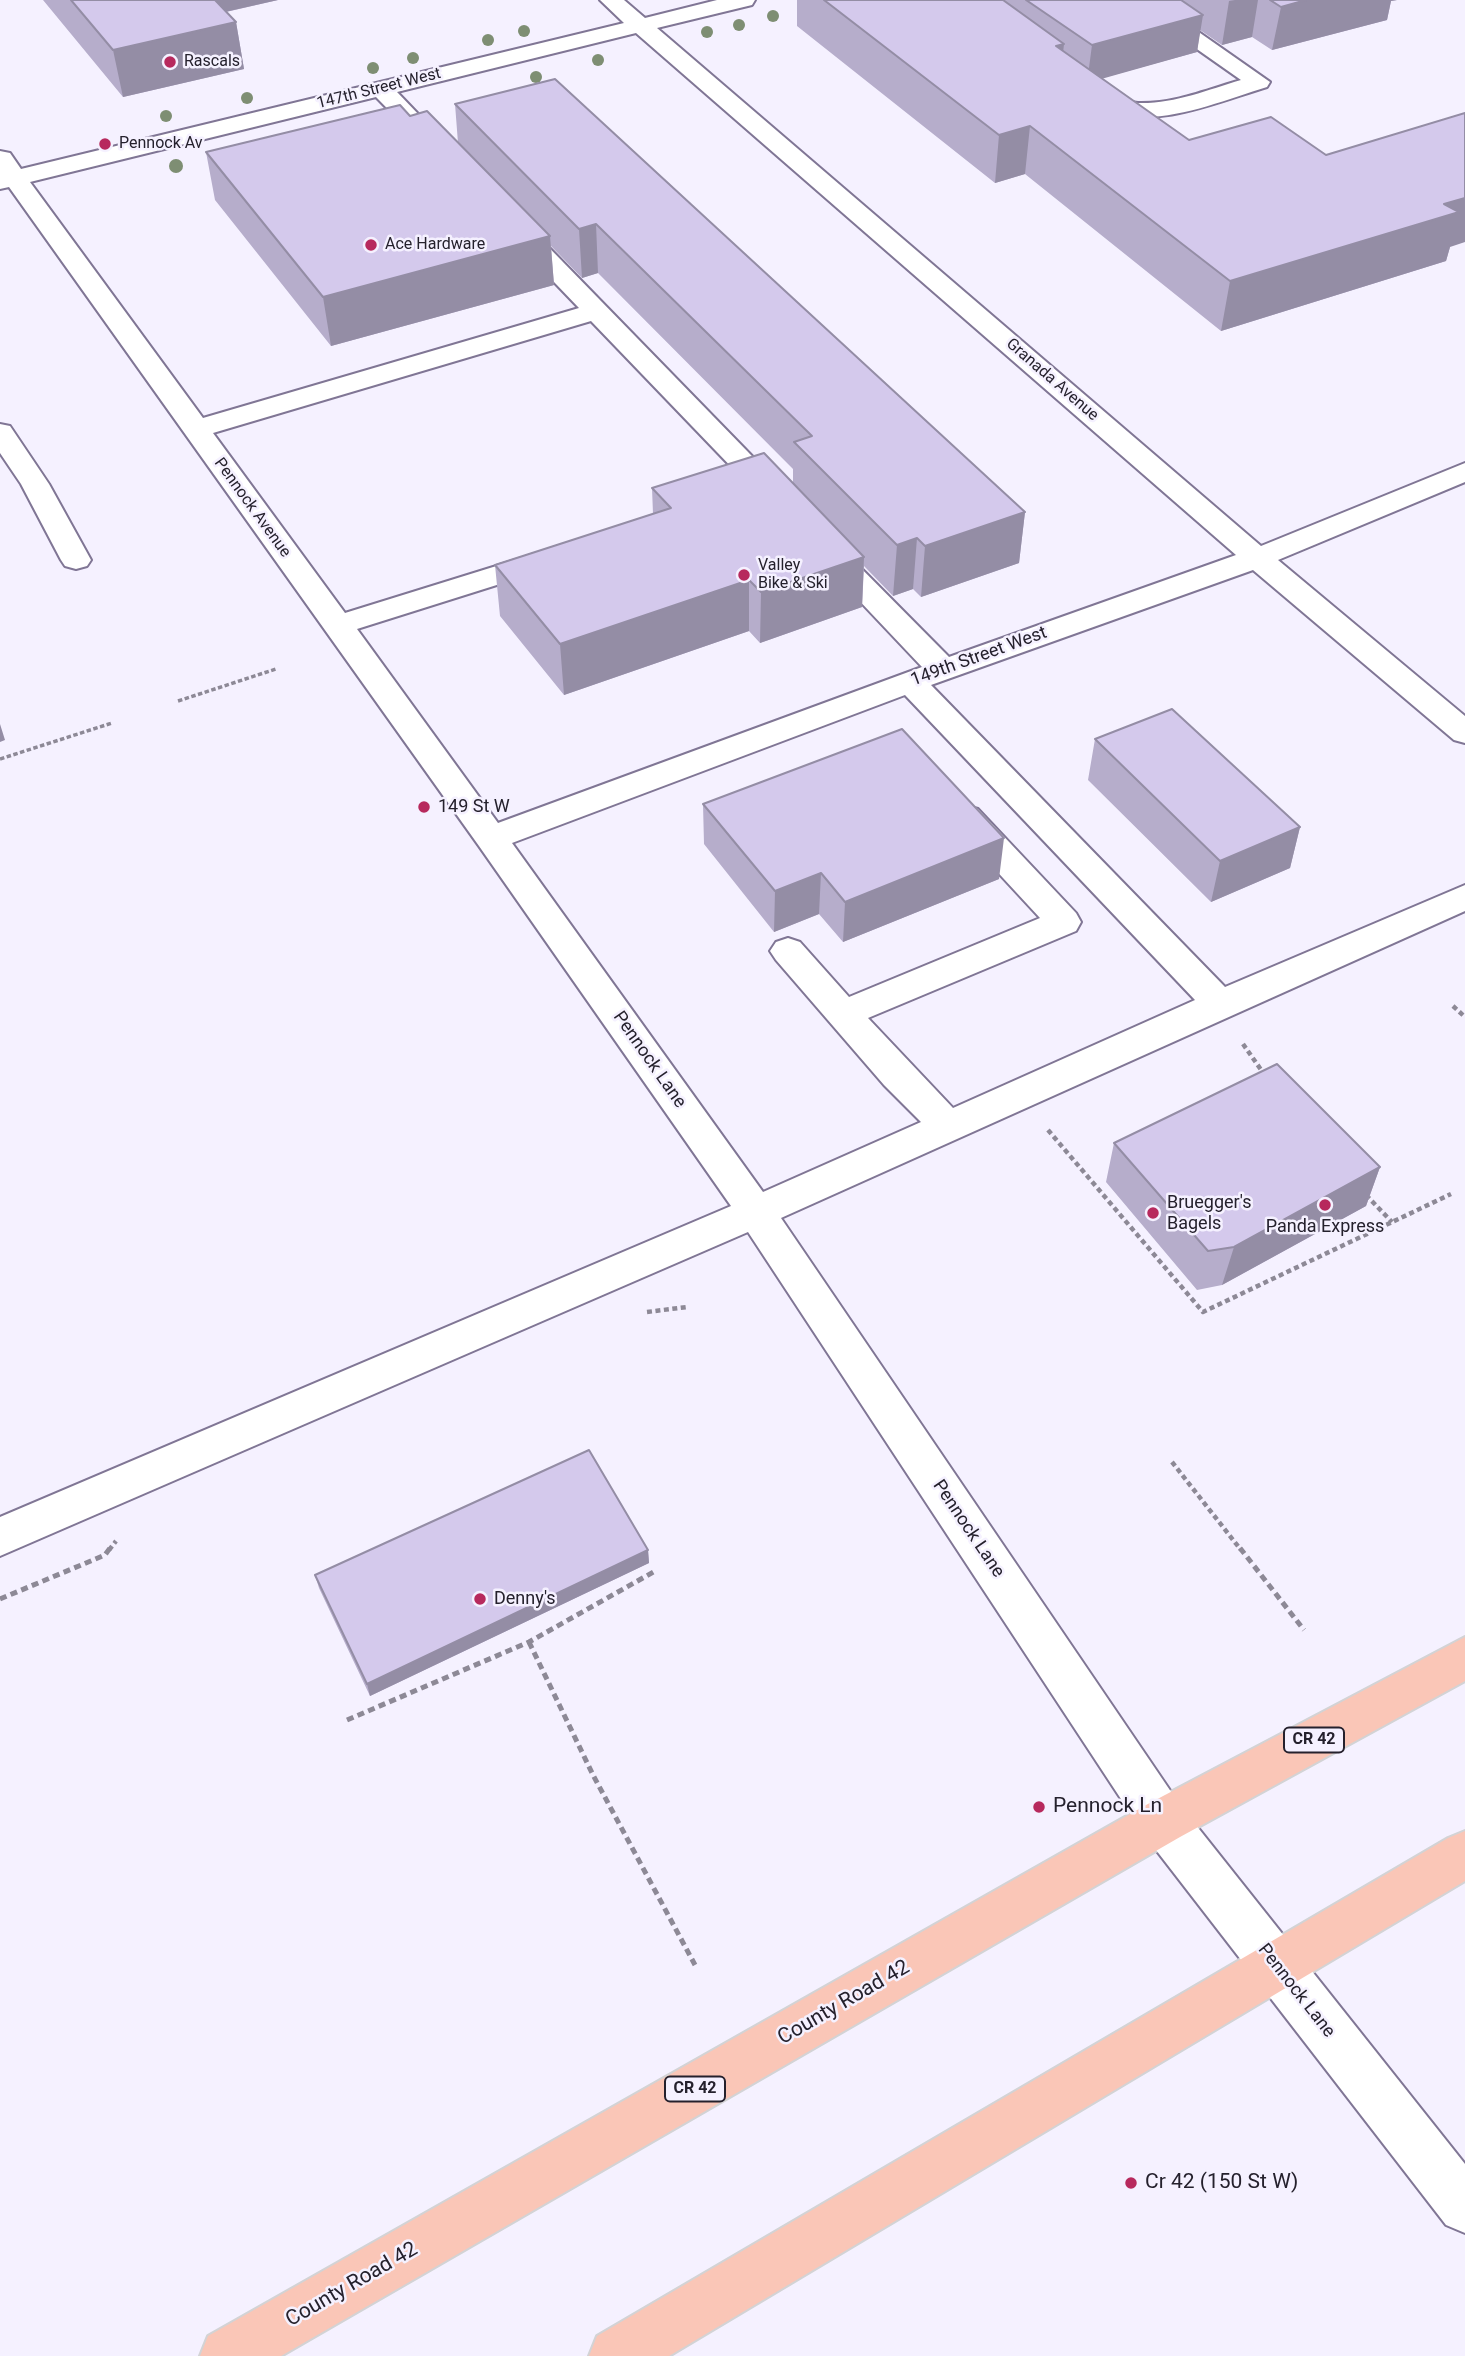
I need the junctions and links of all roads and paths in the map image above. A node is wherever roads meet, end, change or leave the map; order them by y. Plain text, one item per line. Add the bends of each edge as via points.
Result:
1 (611, 0) edge
2 (744, 0) edge
3 (1138, 0) edge
4 (642, 25) junction
5 (381, 88) junction
6 (1076, 89) edge
7 (454, 164) edge
8 (5, 172) edge
9 (502, 213) edge
10 (597, 311) junction
11 (195, 430) junction
12 (0, 432) edge
13 (1465, 472) edge
14 (578, 550) edge
15 (1257, 558) junction
16 (76, 560) dead end
17 (338, 625) junction
18 (276, 669) dead end
19 (943, 670) junction
20 (910, 682) junction
21 (178, 701) dead end
22 (112, 723) dead end
23 (1465, 733) edge
24 (0, 759) edge
25 (940, 789) edge
26 (1048, 825) junction
27 (491, 838) junction
28 (995, 848) junction
29 (1465, 898) edge
30 (788, 951) dead end
31 (1453, 1006) dead end
32 (844, 1014) junction
33 (1465, 1017) edge
34 (1228, 1019) junction
35 (1267, 1077) edge
36 (1040, 1120) dead end
37 (948, 1126) junction
38 (1363, 1191) edge
39 (1451, 1194) dead end
40 (756, 1212) junction
41 (1392, 1222) junction
42 (1172, 1462) dead end
43 (0, 1537) edge
44 (657, 1570) dead end
45 (1304, 1630) dead end
46 (529, 1642) junction
47 (1465, 1658) edge
48 (347, 1720) dead end
49 (1163, 1821) junction
50 (1465, 1854) edge
51 (695, 1965) dead end
52 (1277, 1966) junction
53 (1465, 2206) edge
54 (228, 2356) edge
55 (617, 2356) edge

1 - 4 street, Granada Avenue
2 - 4 street, 147th Street West
3 - 6 street via 1259,82 1151,112 1116,109
4 - 5 street, 147th Street West
4 - 15 street, Granada Avenue
5 - 7 street
5 - 8 street, 147th Street West
8 - 11 street, Pennock Avenue
9 - 10 street
10 - 11 street
10 - 19 street via 756,494 803,525
11 - 17 street, Pennock Avenue
12 - 16 street via 35,484
13 - 15 street, 149th Street West
14 - 17 street
15 - 19 street, 149th Street West
15 - 23 street, Granada Avenue
17 - 27 street, Pennock Avenue
18 - 21 path
19 - 20 street, 149th Street West
20 - 26 street
20 - 27 street, 149th Street West
22 - 24 path
25 - 28 street
26 - 28 street
26 - 34 street
27 - 40 street, Pennock Lane
28 - 32 street via 1065,922
29 - 34 street
30 - 32 street
31 - 33 path
32 - 37 street
34 - 35 path
34 - 37 street
36 - 41 path via 1203,1312
37 - 40 street
38 - 41 path
39 - 41 path
40 - 43 street
40 - 49 street, Pennock Lane
42 - 45 path
44 - 46 path
46 - 48 path
46 - 51 path via 593,1776
47 - 49 highway, County Road 42 / CR 42
49 - 52 street, Pennock Lane
49 - 54 highway, County Road 42 / CR 42
50 - 52 highway
52 - 53 street, Pennock Lane
52 - 55 highway

